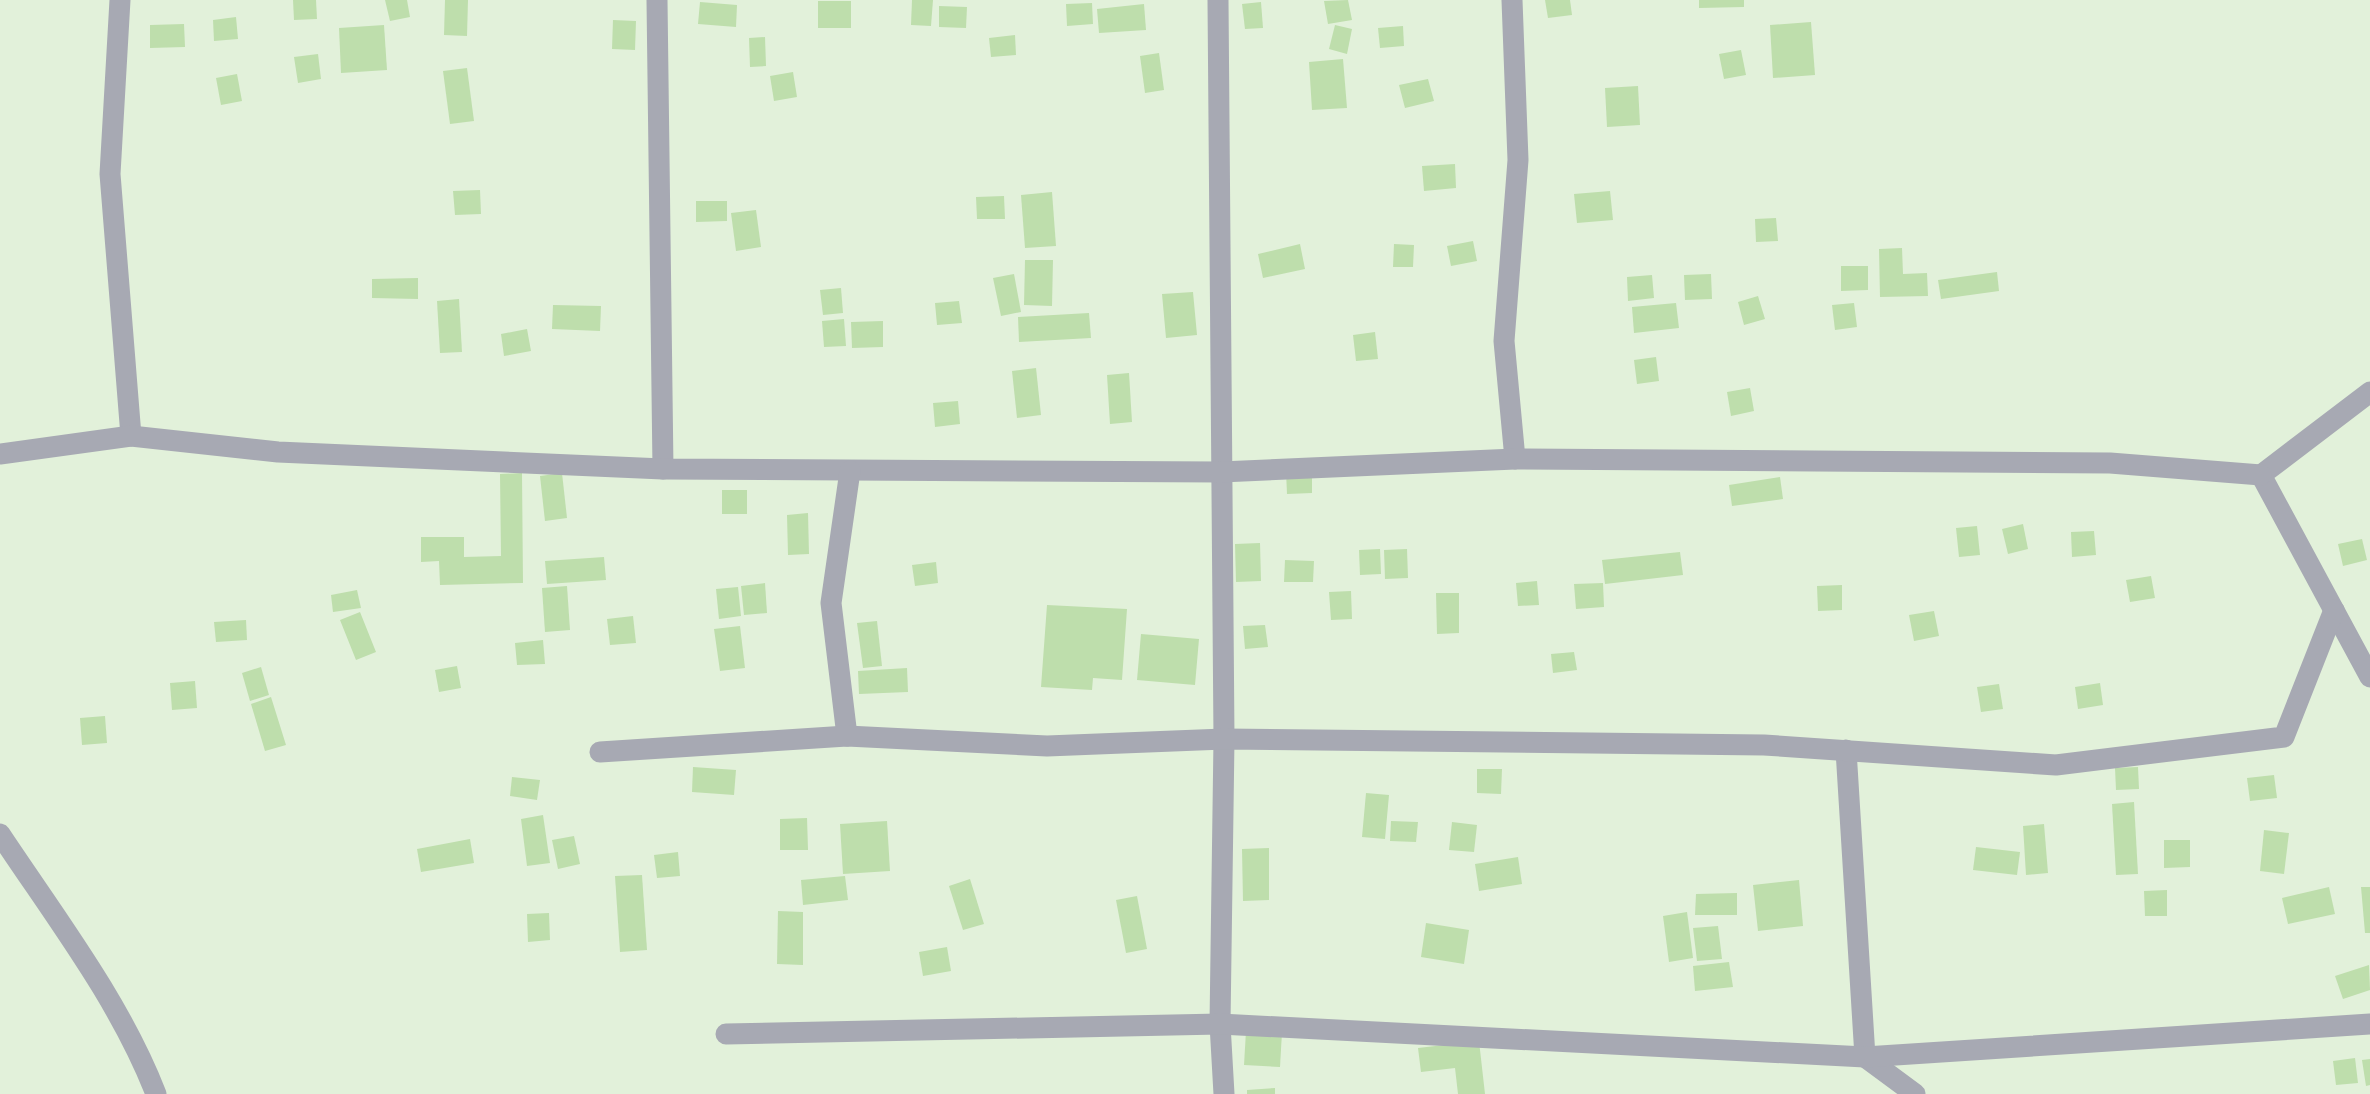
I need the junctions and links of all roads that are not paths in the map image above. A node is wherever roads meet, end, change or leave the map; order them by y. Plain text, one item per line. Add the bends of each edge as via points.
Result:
1 (120, 0) edge
2 (657, 0) edge
3 (1218, 0) edge
4 (1512, 0) edge
5 (2370, 393) edge
6 (131, 436) junction
7 (0, 454) edge
8 (1515, 459) junction
9 (663, 469) junction
10 (850, 471) junction
11 (1221, 472) junction
12 (2261, 475) junction
13 (2334, 610) junction
14 (2370, 677) edge
15 (847, 736) junction
16 (1224, 739) junction
17 (1846, 750) junction
18 (600, 752) dead end
19 (0, 834) edge
20 (1220, 1024) junction
21 (2370, 1024) edge
22 (726, 1034) dead end
23 (1865, 1057) junction
24 (156, 1094) edge
25 (1224, 1094) edge
26 (1915, 1094) edge

1 - 6 street via 110,174
2 - 9 street
3 - 11 street
4 - 8 street via 1518,160 1504,341
5 - 12 street
6 - 7 street
6 - 9 street via 278,452
8 - 11 street
8 - 12 street via 2110,463
9 - 10 street
10 - 11 street
10 - 15 street via 831,603
11 - 16 street
12 - 13 street
13 - 14 street
13 - 17 street via 2284,737 2056,765
15 - 16 street via 1047,746
15 - 18 street
16 - 17 street via 1763,745
16 - 20 street
17 - 23 street
19 - 24 street via 140,1054
20 - 22 street
20 - 23 street
20 - 25 street
21 - 23 street
23 - 26 street

